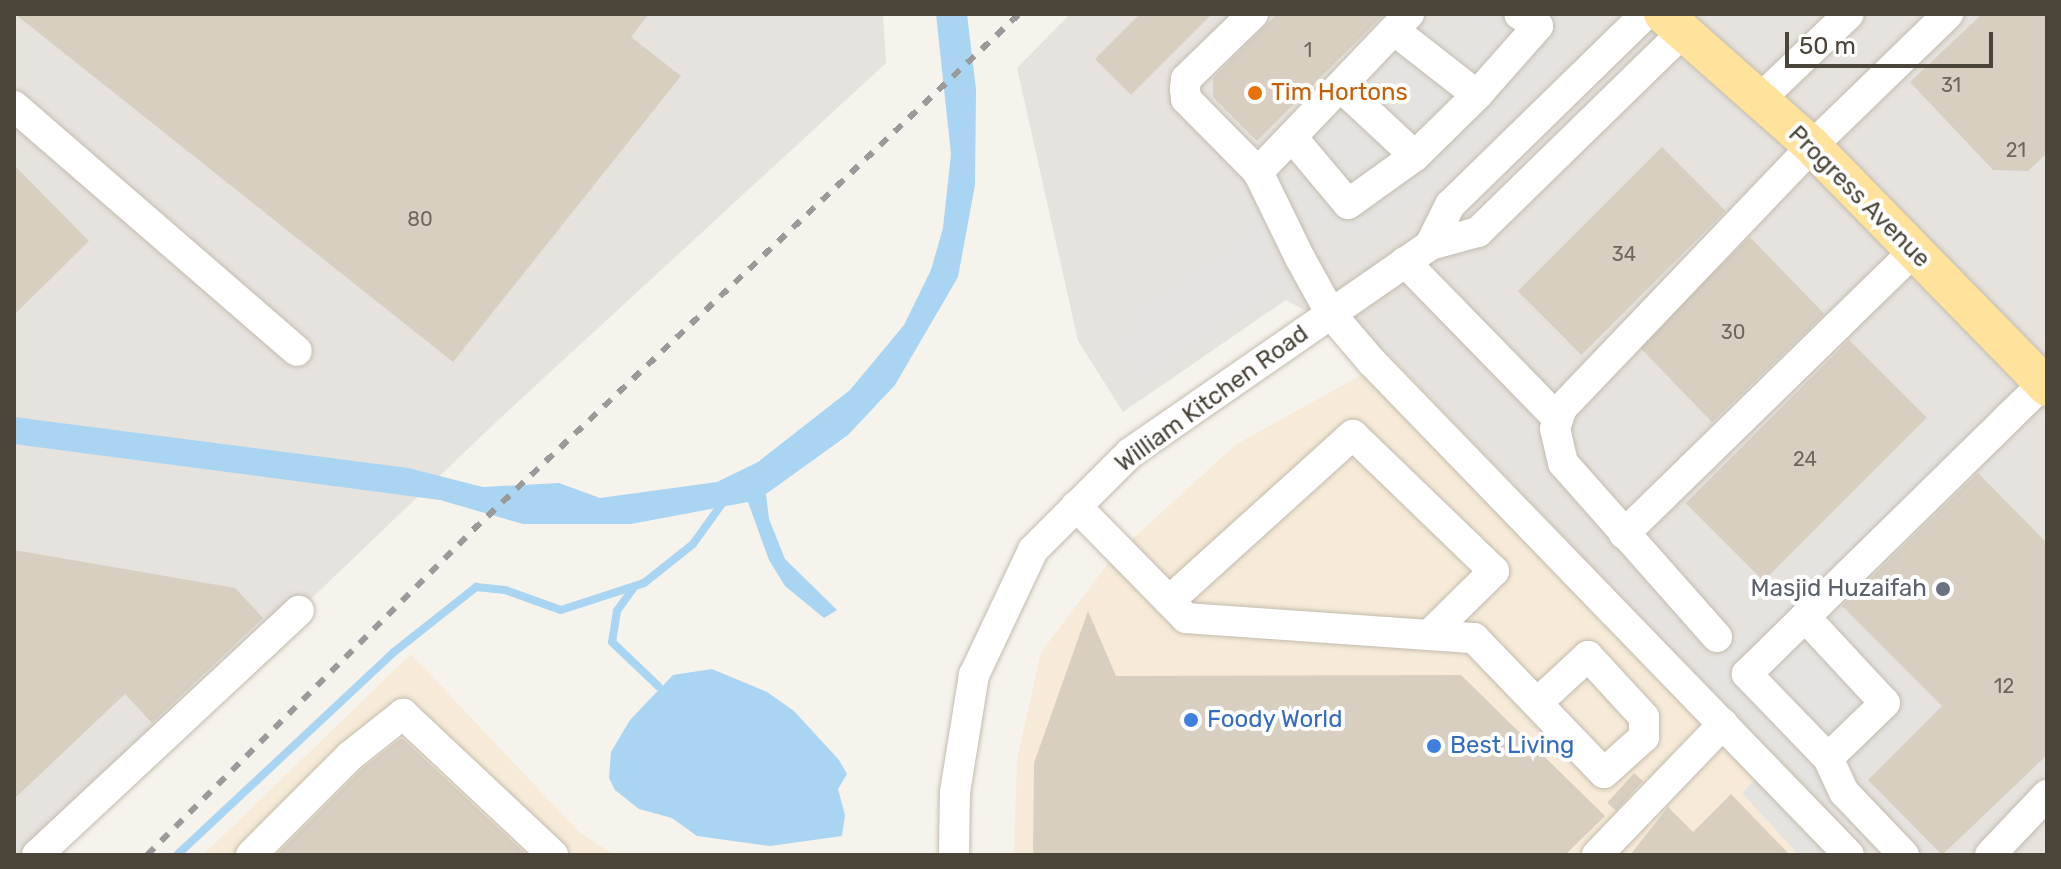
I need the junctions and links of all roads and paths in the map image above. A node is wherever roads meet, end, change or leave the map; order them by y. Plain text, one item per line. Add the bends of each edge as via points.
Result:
1 (1253, 14) edge
2 (1519, 14) edge
3 (1646, 14) edge
4 (1849, 14) edge
5 (1948, 14) edge
6 (1402, 23) edge
7 (1673, 23) edge
8 (1341, 87) junction
9 (1477, 95) junction
10 (1759, 100) junction
11 (14, 106) edge
12 (1292, 137) junction
13 (1812, 146) junction
14 (1415, 156) junction
15 (1258, 172) junction
16 (1430, 245) junction
17 (1914, 251) junction
18 (1405, 262) junction
19 (1331, 314) junction
20 (297, 351) dead end
21 (2046, 384) edge
22 (1558, 419) junction
23 (1076, 506) junction
24 (1624, 534) junction
25 (1169, 601) junction
26 (299, 611) dead end
27 (1805, 617) junction
28 (1429, 635) junction
29 (1717, 637) dead end
30 (1537, 703) dead end
31 (1723, 724) junction
32 (1828, 758) junction
33 (2047, 795) edge
34 (2006, 849) edge
35 (37, 855) edge
36 (251, 855) edge
37 (553, 855) edge
38 (954, 855) edge
39 (1597, 855) edge
40 (1849, 855) edge
41 (1904, 855) edge

1 - 15 street via 1186,79 1185,89 1186,99
2 - 9 street via 1538,26
3 - 16 street, William Kitchen Road via 1450,205
4 - 10 street
5 - 13 street
6 - 8 street
6 - 9 street
7 - 10 main road, Progress Avenue
7 - 16 street, William Kitchen Road via 1478,232
8 - 12 street
8 - 14 street
9 - 14 street
10 - 13 main road, Progress Avenue
11 - 20 street
12 - 14 street via 1348,204
12 - 15 street
13 - 17 main road, Progress Avenue
13 - 22 street via 1562,408
15 - 19 street
16 - 18 street, William Kitchen Road
17 - 21 main road, Progress Avenue
17 - 24 street
18 - 19 street, William Kitchen Road
18 - 22 street
19 - 23 street, William Kitchen Road via 1130,453
19 - 31 street
21 - 27 street
22 - 24 street via 1555,429 1563,463
23 - 25 street
23 - 38 street, William Kitchen Road via 1033,550 974,675 955,792
24 - 29 street
25 - 28 street via 1186,618
25 - 28 street via 1353,435 1494,571
26 - 35 street
27 - 32 street via 1885,703
27 - 32 street via 1747,674
28 - 30 street via 1474,638
31 - 39 street
31 - 40 street
32 - 41 street via 1844,792
33 - 34 street
36 - 37 street via 350,756 403,714

